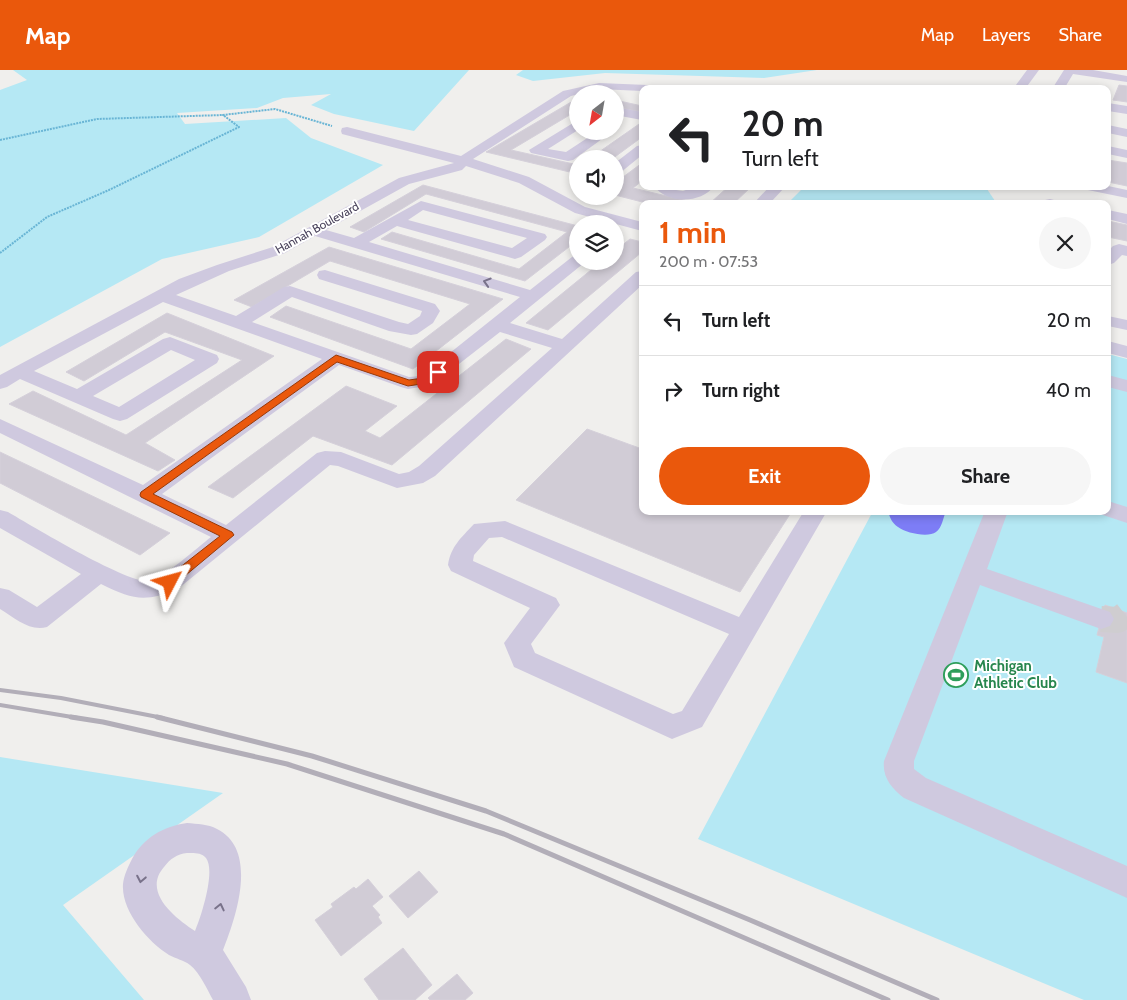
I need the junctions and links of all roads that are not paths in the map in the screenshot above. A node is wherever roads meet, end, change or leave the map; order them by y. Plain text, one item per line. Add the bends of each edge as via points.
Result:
1 (1033, 70) edge
2 (1071, 70) edge
3 (1102, 72) edge
4 (1127, 79) edge
5 (1022, 85) edge
6 (1061, 85) edge
7 (1094, 85) edge
8 (639, 88) edge
9 (1111, 107) edge
10 (1127, 110) edge
11 (624, 113) edge
12 (637, 115) edge
13 (1111, 117) edge
14 (1127, 120) edge
15 (624, 122) edge
16 (1111, 129) edge
17 (569, 130) edge
18 (347, 131) road end
19 (1127, 133) edge
20 (593, 140) edge
21 (639, 151) edge
22 (1111, 151) edge
23 (1127, 154) edge
24 (464, 161) junction
25 (624, 163) edge
26 (665, 190) edge
27 (701, 190) edge
28 (775, 190) edge
29 (1108, 190) edge
30 (1127, 194) edge
31 (569, 198) edge
32 (764, 200) edge
33 (578, 205) edge
34 (592, 215) edge
35 (1111, 216) edge
36 (1127, 219) edge
37 (395, 221) junction
38 (624, 226) edge
39 (639, 227) edge
40 (314, 231) junction
41 (357, 243) junction
42 (1127, 251) edge
43 (1111, 257) edge
44 (569, 267) edge
45 (325, 274) dead end
46 (639, 279) edge
47 (163, 295) junction
48 (534, 296) junction
49 (1111, 322) edge
50 (238, 323) junction
51 (497, 325) junction
52 (1127, 326) edge
53 (565, 346) junction
54 (1111, 348) edge
55 (1127, 352) edge
56 (336, 358) junction
57 (19, 371) junction
58 (1111, 382) edge
59 (0, 384) edge
60 (1127, 386) edge
61 (77, 397) junction
62 (0, 425) edge
63 (145, 495) junction
64 (1111, 510) edge
65 (814, 515) edge
66 (995, 515) edge
67 (1127, 515) edge
68 (0, 518) edge
69 (228, 535) junction
70 (99, 573) junction
71 (973, 573) junction
72 (0, 597) edge
73 (1101, 619) tunnel mouth
74 (745, 630) junction
75 (1127, 882) edge
76 (204, 953) dead end
77 (233, 1000) edge

1 - 5 street
2 - 3 street
2 - 6 street
3 - 4 street
3 - 7 street
8 - 24 street, Hannah Boulevard via 599,86 567,93
9 - 10 street
11 - 12 street
12 - 15 street
13 - 14 street
16 - 19 street
17 - 20 street via 536,150 568,157
18 - 24 street
21 - 25 street
22 - 23 street
24 - 31 street
24 - 40 street, Hannah Boulevard via 457,167 404,180
26 - 27 street via 693,195
28 - 32 street
29 - 30 street
33 - 34 street via 580,210
35 - 36 street
37 - 37 street via 515,254 539,237 421,205
37 - 41 street
38 - 39 street
40 - 41 street
40 - 47 street, Hannah Boulevard via 279,250 223,268
48 -> 41 street
42 - 43 street via 1119,249
44 - 48 street
45 - 50 street via 430,308 431,311 427,319 410,330 290,291
46 - 53 street
47 - 50 street
47 - 57 street, Hannah Boulevard
48 - 51 street
49 - 52 street
50 - 56 street
51 - 53 street
51 - 56 street via 425,381 408,383
53 - 69 street via 427,471 415,478 397,481 341,459 324,458
54 - 55 street
56 - 63 street
57 - 59 street, Hannah Boulevard
57 - 61 street
58 - 60 street
61 - 61 street via 170,343 210,359 120,416
62 - 63 street
63 - 69 street
64 - 67 street
65 - 74 street
66 - 71 street
68 - 70 street
69 - 70 street via 170,582 147,591
70 - 72 street via 38,620
71 - 73 street
71 - 75 street via 899,761 900,776 915,788
74 - 74 street via 692,719 672,727 524,660 517,643 546,605 460,565 462,553 482,530 504,530
76 - 77 street

